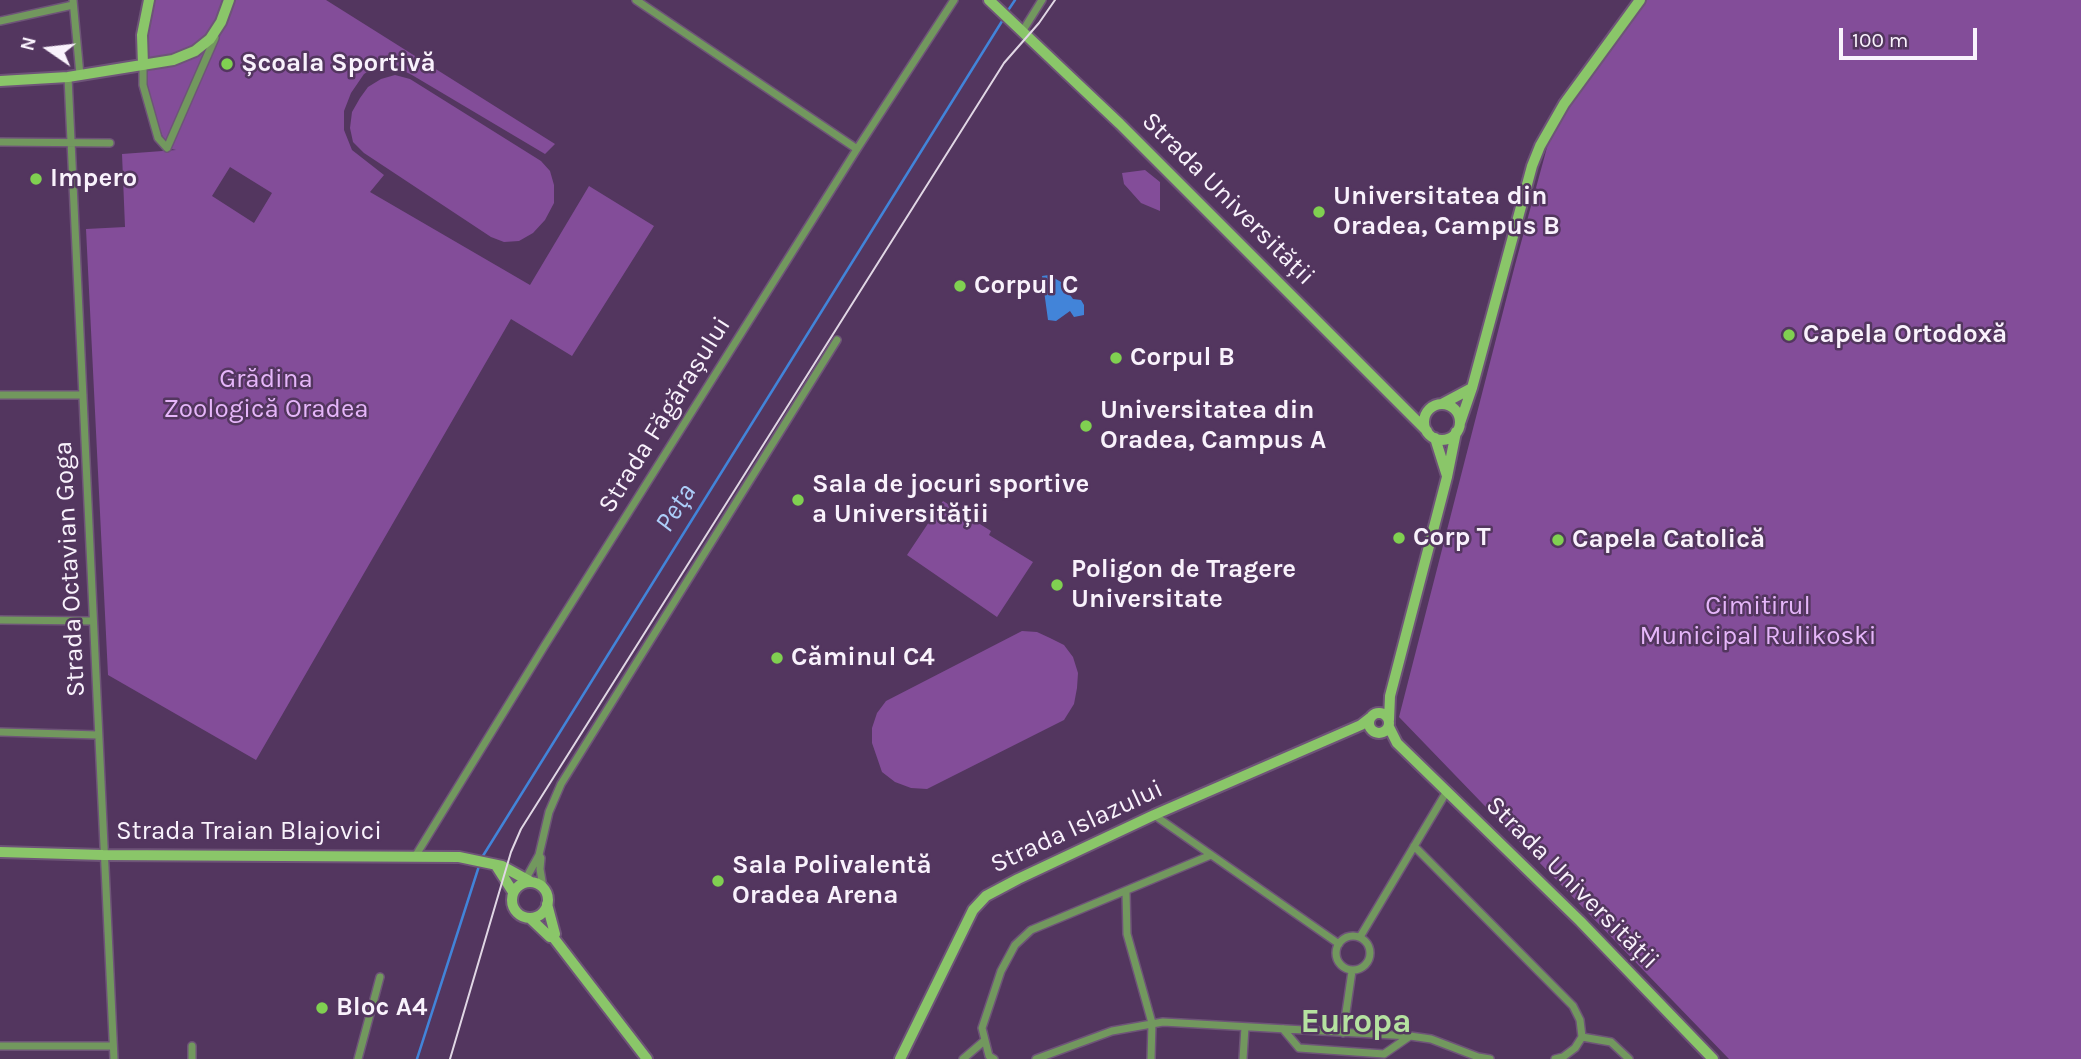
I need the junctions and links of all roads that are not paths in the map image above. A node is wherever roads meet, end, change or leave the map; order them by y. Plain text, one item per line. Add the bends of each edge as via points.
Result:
1 (149, 0) edge
2 (229, 0) edge
3 (636, 0) edge
4 (954, 0) edge
5 (1042, 0) edge
6 (1640, 0) edge
7 (73, 2) edge
8 (993, 4) edge
9 (0, 21) edge
10 (221, 22) junction
11 (1020, 30) junction
12 (143, 65) junction
13 (74, 76) junction
14 (0, 81) edge
15 (0, 142) edge
16 (72, 143) junction
17 (110, 143) dead end
18 (857, 149) junction
19 (837, 340) dead end
20 (1472, 388) junction
21 (0, 395) edge
22 (83, 395) junction
23 (1442, 404) junction
24 (1403, 408) junction
25 (1431, 409) junction
26 (1458, 428) junction
27 (1431, 435) junction
28 (1447, 477) junction
29 (0, 620) edge
30 (93, 621) junction
31 (1390, 696) junction
32 (1373, 716) junction
33 (1389, 724) junction
34 (1358, 726) junction
35 (0, 732) edge
36 (1375, 732) junction
37 (98, 735) junction
38 (1397, 743) junction
39 (1447, 791) junction
40 (1154, 815) junction
41 (1415, 846) junction
42 (0, 852) edge
43 (103, 855) junction
44 (416, 855) junction
45 (538, 855) junction
46 (1211, 855) junction
47 (496, 866) junction
48 (527, 881) junction
49 (543, 887) junction
50 (513, 892) junction
51 (1126, 892) junction
52 (547, 904) junction
53 (530, 918) junction
54 (553, 937) junction
55 (1360, 937) junction
56 (1339, 944) junction
57 (1352, 971) junction
58 (380, 977) dead end
59 (1152, 1023) junction
60 (1245, 1027) junction
61 (1283, 1030) junction
62 (1343, 1032) junction
63 (1410, 1036) junction
64 (1582, 1037) junction
65 (984, 1041) junction
66 (0, 1046) edge
67 (113, 1046) junction
68 (191, 1046) dead end
69 (1460, 1049) junction
70 (1057, 1055) edge
71 (114, 1059) edge
72 (192, 1059) edge
73 (358, 1059) edge
74 (647, 1059) edge
75 (900, 1059) edge
76 (963, 1059) edge
77 (994, 1059) edge
78 (1036, 1059) edge
79 (1151, 1059) edge
80 (1243, 1059) edge
81 (1460, 1059) edge
82 (1490, 1059) edge
83 (1555, 1059) edge
84 (1629, 1059) edge
85 (1713, 1059) edge

1 - 12 street via 142,35
2 - 10 street
3 - 18 street
4 - 18 street, Strada Făgărașului
5 - 11 street
6 - 20 street via 1564,104 1540,146
7 - 9 street
7 - 13 street, Strada Octavian Goga
8 - 11 street, Strada Universității
10 - 12 street via 195,51
10 - 12 street via 167,148 158,138 143,85
11 - 24 street, Strada Universității
12 - 13 street
13 - 14 street
13 - 16 street, Strada Octavian Goga
15 - 16 street
16 - 17 street
16 - 22 street, Strada Octavian Goga
18 - 44 street, Strada Făgărașului
19 - 45 street via 561,784
20 - 23 street
20 - 26 street
21 - 22 street
22 - 30 street, Strada Octavian Goga
23 - 25 street
23 - 26 street via 1457,412
24 - 25 street
24 - 27 street, Strada Universității
25 - 27 street via 1425,419
26 - 27 street via 1447,439
26 - 28 street
27 - 28 street, Strada Universității
28 - 31 street
29 - 30 street
30 - 37 street, Strada Octavian Goga
31 - 32 street
31 - 33 street
32 - 33 street via 1382,714
32 - 34 street, Strada Islazului
32 - 36 street via 1369,725
33 - 36 street via 1384,732
33 - 38 street, Strada Universității
34 - 36 street
34 - 40 street, Strada Islazului
35 - 37 street
36 - 38 street, Strada Universității
37 - 43 street, Strada Octavian Goga
38 - 39 street, Strada Universității
39 - 41 street
39 - 85 street, Strada Universității via 1580,920
40 - 46 street
40 - 75 street, Strada Islazului via 994,890 978,904
41 - 55 street
41 - 64 street via 1573,1006
42 - 43 street, Strada Traian Blajovici
43 - 44 street, Strada Traian Blajovici
43 - 67 street, Strada Octavian Goga
44 - 47 street, Strada Traian Blajovici via 459,857
45 - 48 street
45 - 49 street
46 - 51 street
46 - 56 street
47 - 48 street, Strada Traian Blajovici
47 - 50 street
48 - 49 street
48 - 50 street
49 - 52 street
50 - 53 street via 513,908
51 - 59 street via 1127,934
51 - 65 street via 1031,930 1015,945 987,1010
52 - 53 street via 540,915
52 - 54 street
53 - 54 street
54 - 74 street
55 - 56 street via 1348,937
55 - 57 street via 1368,943 1371,955 1365,966
56 - 57 street via 1336,958
57 - 62 street
58 - 73 street
59 - 60 street
59 - 70 street via 1112,1031
59 - 79 street
60 - 61 street
60 - 80 street
61 - 62 street
61 - 63 street via 1299,1048 1384,1054
62 - 63 street
63 - 69 street
64 - 83 street via 1575,1048
64 - 84 street via 1611,1042
65 - 76 street
65 - 77 street
66 - 67 street
67 - 71 street, Strada Octavian Goga
68 - 72 street
69 - 81 street
69 - 82 street
70 - 78 street

